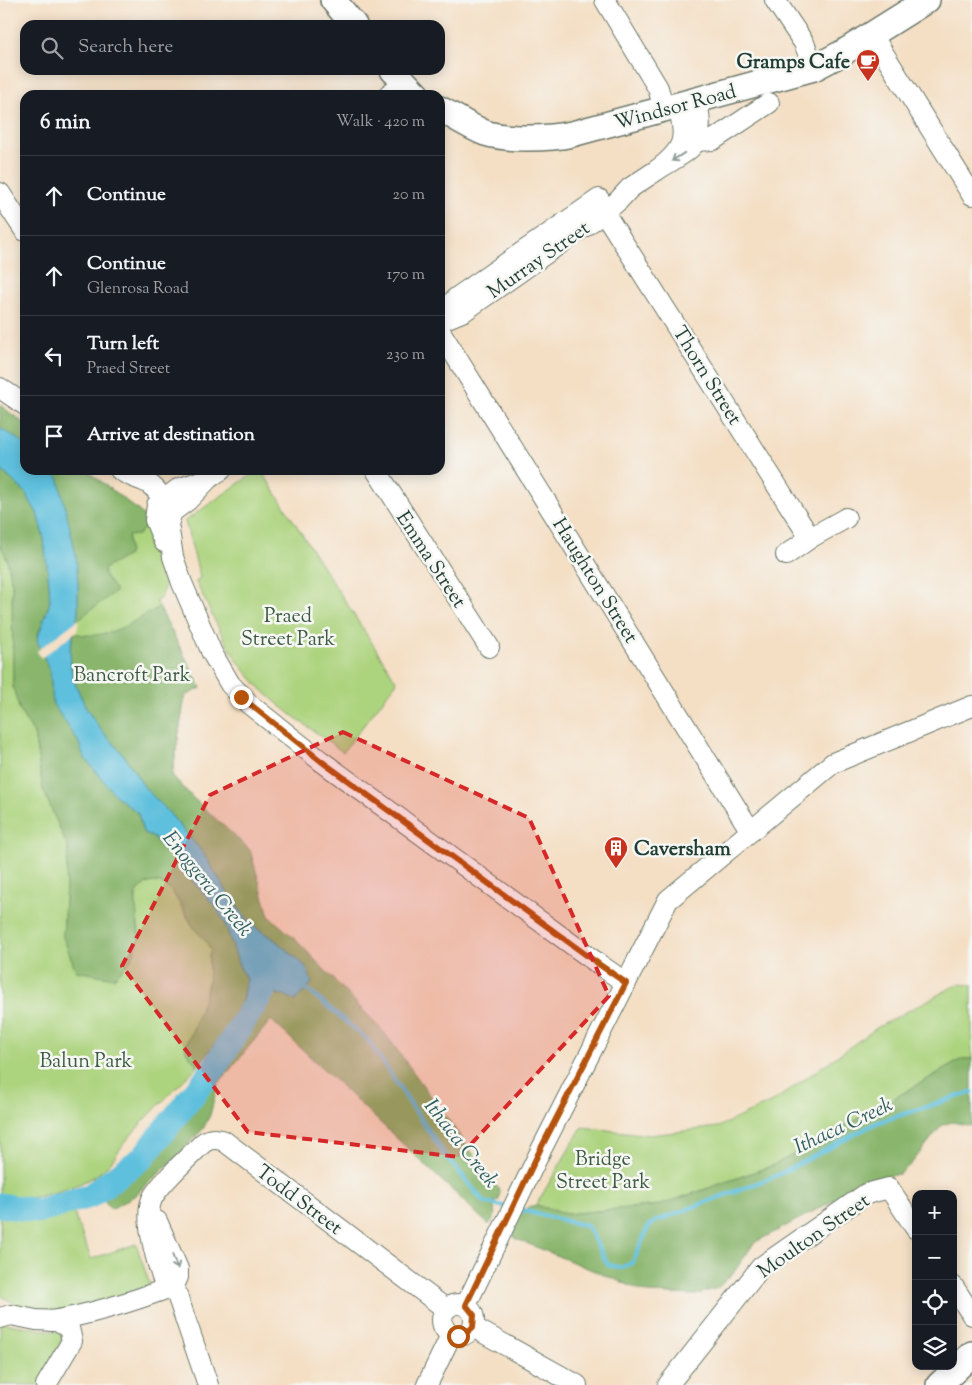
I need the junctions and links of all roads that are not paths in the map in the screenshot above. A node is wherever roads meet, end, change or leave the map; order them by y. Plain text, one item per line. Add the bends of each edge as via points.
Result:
1 (333, 0) edge
2 (605, 0) edge
3 (775, 0) edge
4 (926, 0) edge
5 (350, 20) edge
6 (872, 35) junction
7 (814, 68) junction
8 (769, 103) dead end
9 (680, 105) junction
10 (445, 112) edge
11 (697, 141) junction
12 (657, 170) junction
13 (0, 194) edge
14 (972, 195) edge
15 (601, 206) junction
16 (20, 224) edge
17 (445, 310) edge
18 (445, 319) edge
19 (445, 339) edge
20 (0, 388) edge
21 (20, 402) edge
22 (130, 475) edge
23 (214, 475) edge
24 (379, 475) edge
25 (163, 507) junction
26 (846, 518) dead end
27 (810, 538) junction
28 (786, 555) dead end
29 (489, 647) dead end
30 (972, 706) edge
31 (750, 830) junction
32 (626, 983) junction
33 (912, 1223) edge
34 (170, 1287) junction
35 (957, 1292) edge
36 (0, 1302) edge
37 (466, 1305) junction
38 (446, 1309) junction
39 (106, 1310) junction
40 (972, 1315) edge
41 (9, 1317) edge
42 (50, 1321) junction
43 (473, 1327) junction
44 (451, 1334) junction
45 (71, 1344) junction
46 (972, 1354) edge
47 (46, 1385) edge
48 (208, 1385) edge
49 (426, 1385) edge
50 (577, 1385) edge
51 (668, 1385) edge
52 (939, 1385) edge

1 - 5 main road
2 - 9 street via 658,88
3 - 7 street via 804,43
4 - 6 main road, Windsor Road
6 - 7 main road, Windsor Road
6 - 14 street
7 - 9 main road, Windsor Road
8 - 11 street, Murray Street via 713,140
9 - 10 main road, Windsor Road via 579,133 548,137 491,134
9 - 11 street via 700,126
9 - 12 street, Murray Street via 682,140 675,154
11 -> 12 street, Murray Street
12 - 15 street, Murray Street
13 - 16 street
15 - 17 street, Murray Street via 456,298
15 - 18 street, Murray Street via 464,311
15 - 27 street, Thorn Street
19 - 31 street, Haughton Street
20 - 21 street
22 - 25 street via 150,485
23 - 25 street via 188,501
24 - 29 street, Emma Street
25 - 32 street via 155,520 158,530 217,663 230,684 249,704 321,761
26 - 27 street
27 - 28 street
30 - 31 street via 834,763
31 - 32 street via 668,900
32 - 37 street
33 - 51 street, Moulton Street via 888,1188 866,1194 761,1267
34 - 38 street, Todd Street via 178,1277 178,1269 154,1198 211,1139 222,1140
34 - 39 street
34 - 48 street
35 - 40 street
36 - 41 street
37 - 38 street via 455,1304
37 - 43 street via 474,1315
38 - 44 street via 442,1323
39 - 42 street
39 - 45 street via 83,1328
41 - 42 street
42 - 45 street via 61,1322 70,1328
43 - 44 street via 464,1335
43 - 50 street
44 - 49 street
45 - 47 street
46 - 52 main road

